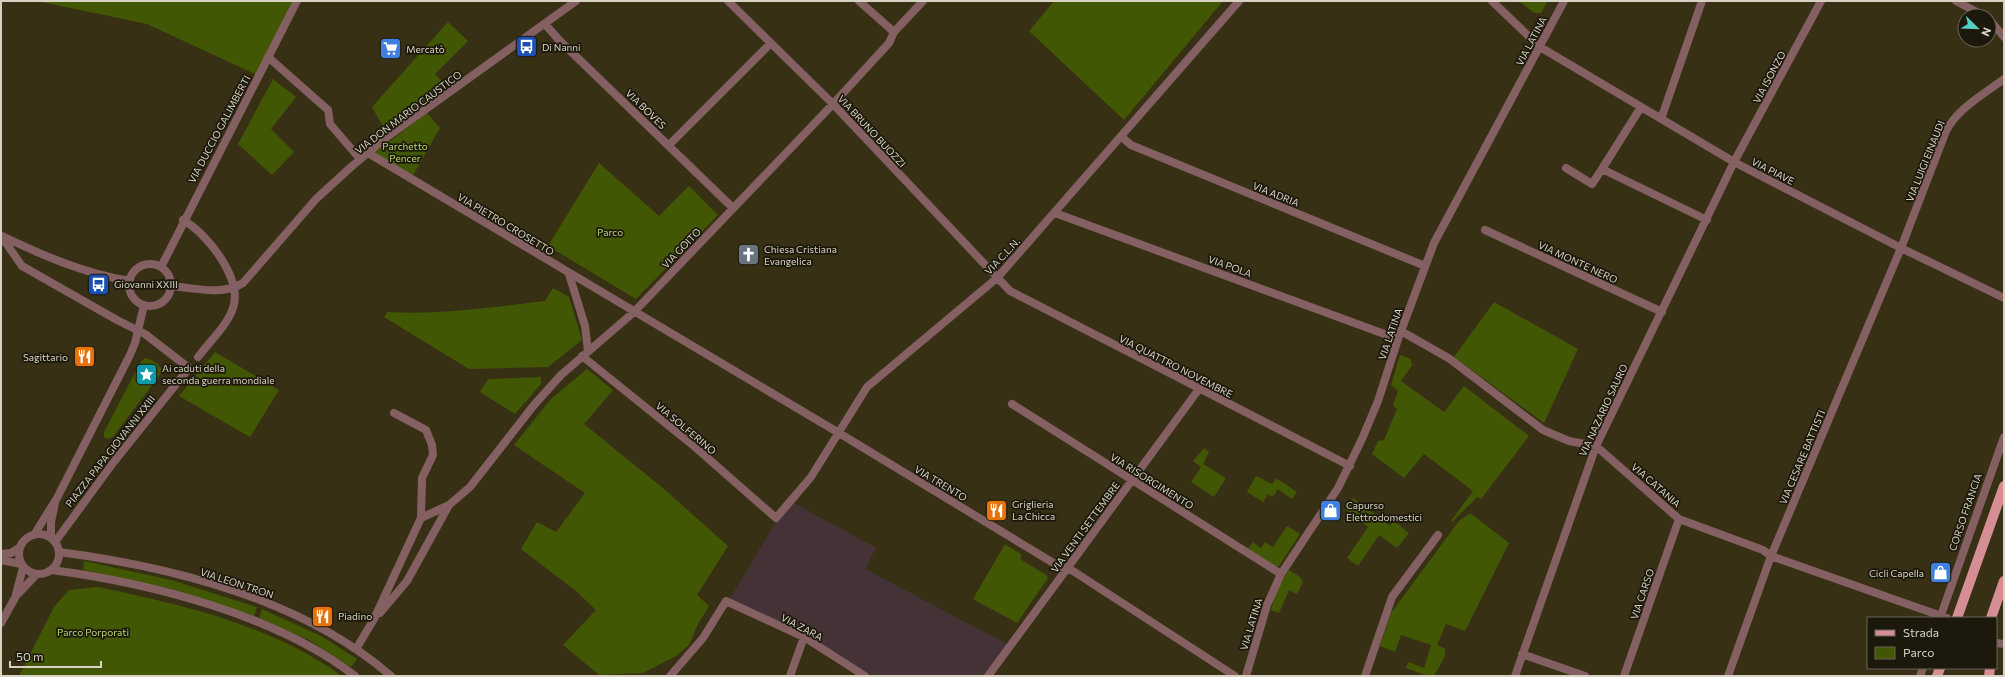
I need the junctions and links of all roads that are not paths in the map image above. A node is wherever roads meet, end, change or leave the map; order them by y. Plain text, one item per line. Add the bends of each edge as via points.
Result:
1 (297, 1) edge
2 (576, 1) edge
3 (728, 1) edge
4 (859, 1) edge
5 (923, 1) edge
6 (1239, 1) edge
7 (1492, 1) edge
8 (1564, 1) edge
9 (1702, 1) edge
10 (1821, 1) edge
11 (1956, 1) edge
12 (1969, 8) edge
13 (545, 24) junction
14 (1997, 29) edge
15 (894, 32) junction
16 (2004, 37) edge
17 (770, 43) junction
18 (1540, 47) junction
19 (268, 57) junction
20 (2004, 79) edge
21 (833, 104) junction
22 (1641, 107) junction
23 (1660, 118) junction
24 (1122, 137) junction
25 (669, 146) junction
26 (368, 153) junction
27 (360, 159) junction
28 (1734, 162) junction
29 (1566, 168) dead end
30 (1602, 169) junction
31 (733, 208) junction
32 (1055, 213) junction
33 (183, 220) junction
34 (1707, 220) junction
35 (1485, 230) dead end
36 (1, 236) edge
37 (1901, 248) junction
38 (1425, 266) junction
39 (161, 267) junction
40 (569, 274) junction
41 (997, 278) junction
42 (130, 281) junction
43 (171, 286) junction
44 (233, 289) junction
45 (2004, 298) edge
46 (144, 305) junction
47 (634, 312) junction
48 (1662, 312) junction
49 (138, 331) junction
50 (1401, 331) junction
51 (1398, 339) junction
52 (585, 354) junction
53 (198, 357) dead end
54 (1199, 390) junction
55 (1012, 404) dead end
56 (394, 413) dead end
57 (839, 433) junction
58 (2004, 437) edge
59 (1596, 446) junction
60 (1350, 466) junction
61 (1132, 480) junction
62 (2004, 486) edge
63 (56, 498) junction
64 (449, 505) junction
65 (421, 518) junction
66 (776, 518) joint
67 (1679, 519) junction
68 (34, 534) junction
69 (1438, 535) dead end
70 (53, 540) junction
71 (19, 548) junction
72 (59, 552) junction
73 (1, 554) edge
74 (1772, 556) junction
75 (1, 560) edge
76 (22, 566) junction
77 (52, 570) junction
78 (1065, 570) junction
79 (1281, 574) junction
80 (36, 575) junction
81 (2004, 580) edge
82 (16, 596) junction
83 (1943, 617) edge
84 (1957, 617) edge
85 (1991, 617) edge
86 (374, 619) junction
87 (1, 623) edge
88 (804, 638) junction
89 (356, 649) junction
90 (1522, 654) junction
91 (990, 675) edge
92 (355, 676) edge
93 (391, 676) edge
94 (670, 676) edge
95 (790, 676) edge
96 (865, 676) edge
97 (1235, 676) edge
98 (1246, 676) edge
99 (1365, 676) edge
100 (1514, 676) edge
101 (1585, 676) edge
102 (1624, 676) edge
103 (1728, 676) edge

1 - 19 street, VIA DUCCIO GALIMBERTI
2 - 13 street, VIA DON MARIO CAUSTICO
3 - 17 street, VIA BRUNO BUOZZI
4 - 15 street
5 - 15 street, VIA GOITO
6 - 24 street, VIA C.L.N.
7 - 18 street, VIA PIAVE
8 - 18 street, VIA LATINA
9 - 23 street
10 - 28 street, VIA ISONZO
11 - 12 street
13 - 25 street, VIA BOVES
13 - 26 street, VIA DON MARIO CAUSTICO
14 - 16 street
15 - 21 street, VIA GOITO via 889,43
17 - 21 street, VIA BRUNO BUOZZI
17 - 25 street
18 - 22 street, VIA PIAVE
18 - 38 street, VIA LATINA via 1434,243
19 - 27 street via 328,110 330,124
19 - 33 street, VIA DUCCIO GALIMBERTI
20 - 37 street, VIA LUIGI EINAUDI via 1952,120
21 - 31 street, VIA GOITO
21 - 41 street, VIA BRUNO BUOZZI
22 - 23 street, VIA PIAVE
22 - 30 street
23 - 28 street, VIA PIAVE
24 - 32 street, VIA C.L.N.
24 - 38 street, VIA ADRIA via 1131,145
25 - 31 street, VIA BOVES
26 - 27 street, VIA DON MARIO CAUSTICO
26 - 40 street, VIA PIETRO CROSETTO
27 - 44 street, VIA DON MARIO CAUSTICO via 321,195 255,271
28 - 34 street, VIA NAZARIO SAURO
28 - 37 street, VIA PIAVE
29 - 30 street via 1592,184
30 - 34 street
31 - 47 street, VIA GOITO
32 - 41 street, VIA C.L.N.
32 - 51 street, VIA POLA
33 - 39 street, VIA DUCCIO GALIMBERTI
33 - 44 street via 194,226 228,267
34 - 48 street, VIA NAZARIO SAURO
35 - 48 street, VIA MONTE NERO
36 - 42 street via 50,258
36 - 49 street via 22,266
37 - 45 street, VIA PIAVE
37 - 74 street, VIA CESARE BATTISTI
38 - 50 street, VIA LATINA
39 - 42 street via 153,264 138,268
39 - 43 street via 166,272
40 - 47 street, VIA PIETRO CROSETTO
40 - 52 street via 585,326
41 - 54 street, VIA QUATTRO NOVEMBRE via 1010,291
41 - 57 street, VIA C.L.N. via 867,387
42 - 46 street via 132,296
43 - 44 street via 212,290
43 - 46 street via 168,296 160,304
44 - 53 street via 235,300 230,317
46 - 49 street, PIAZZA PAPA GIOVANNI XXIII
47 - 52 street, VIA GOITO
47 - 57 street, VIA TRENTO
48 - 59 street, VIA NAZARIO SAURO
49 - 63 street, PIAZZA PAPA GIOVANNI XXIII via 130,355
49 - 70 street, PIAZZA PAPA GIOVANNI XXIII via 150,337 189,368
50 - 51 street, VIA LATINA
50 - 59 street via 1450,359 1543,430 1569,441
51 - 60 street, VIA LATINA via 1378,401
52 - 64 street, VIA GOITO via 561,375 534,405 470,487
52 - 66 street, VIA SOLFERINO
54 - 60 street, VIA QUATTRO NOVEMBRE
54 - 61 street, VIA VENTI SETTEMBRE
55 - 61 street, VIA RISORGIMENTO
56 - 65 street, VIA GOITO via 426,430 432,445 433,455 422,478
57 - 66 street, VIA C.L.N. via 811,477
57 - 78 street, VIA TRENTO
58 - 83 street, CORSO FRANCIA
59 - 67 street, VIA CATANIA
59 - 90 street, VIA NAZARIO SAURO
60 - 79 street, VIA LATINA
61 - 78 street, VIA VENTI SETTEMBRE
61 - 79 street, VIA RISORGIMENTO
62 - 84 main road
63 - 68 street, PIAZZA PAPA GIOVANNI XXIII
63 - 70 street, PIAZZA PAPA GIOVANNI XXIII via 51,522
64 - 65 street, VIA GOITO
64 - 86 street, VIA GOITO via 408,581
65 - 86 street, VIA GOITO
67 - 74 street, VIA CATANIA via 1763,550
67 - 102 street, VIA CARSO
68 - 70 street via 46,535
68 - 71 street, PIAZZA PAPA GIOVANNI XXIII
69 - 99 street via 1392,596
70 - 72 street, PIAZZA PAPA GIOVANNI XXIII
71 - 73 street
71 - 76 street via 18,556
72 - 77 street via 57,564
72 - 89 street, VIA LEON TRON via 173,573 254,598 313,623
74 - 83 street, VIA CATANIA
74 - 103 street, VIA CESARE BATTISTI
75 - 76 street
76 - 80 street
76 - 82 street
77 - 80 street
77 - 92 street via 163,592 253,620 318,649
78 - 91 street, VIA VENTI SETTEMBRE
78 - 97 street, VIA TRENTO via 1073,571
79 - 98 street, VIA LATINA via 1267,605
80 - 82 street
81 - 85 main road
82 - 87 street
86 - 89 street, VIA GOITO
88 - 94 street, VIA ZARA via 726,601 703,638
88 - 95 street
88 - 96 street, VIA ZARA
89 - 93 street, VIA LEON TRON
90 - 100 street, VIA NAZARIO SAURO
90 - 101 street

